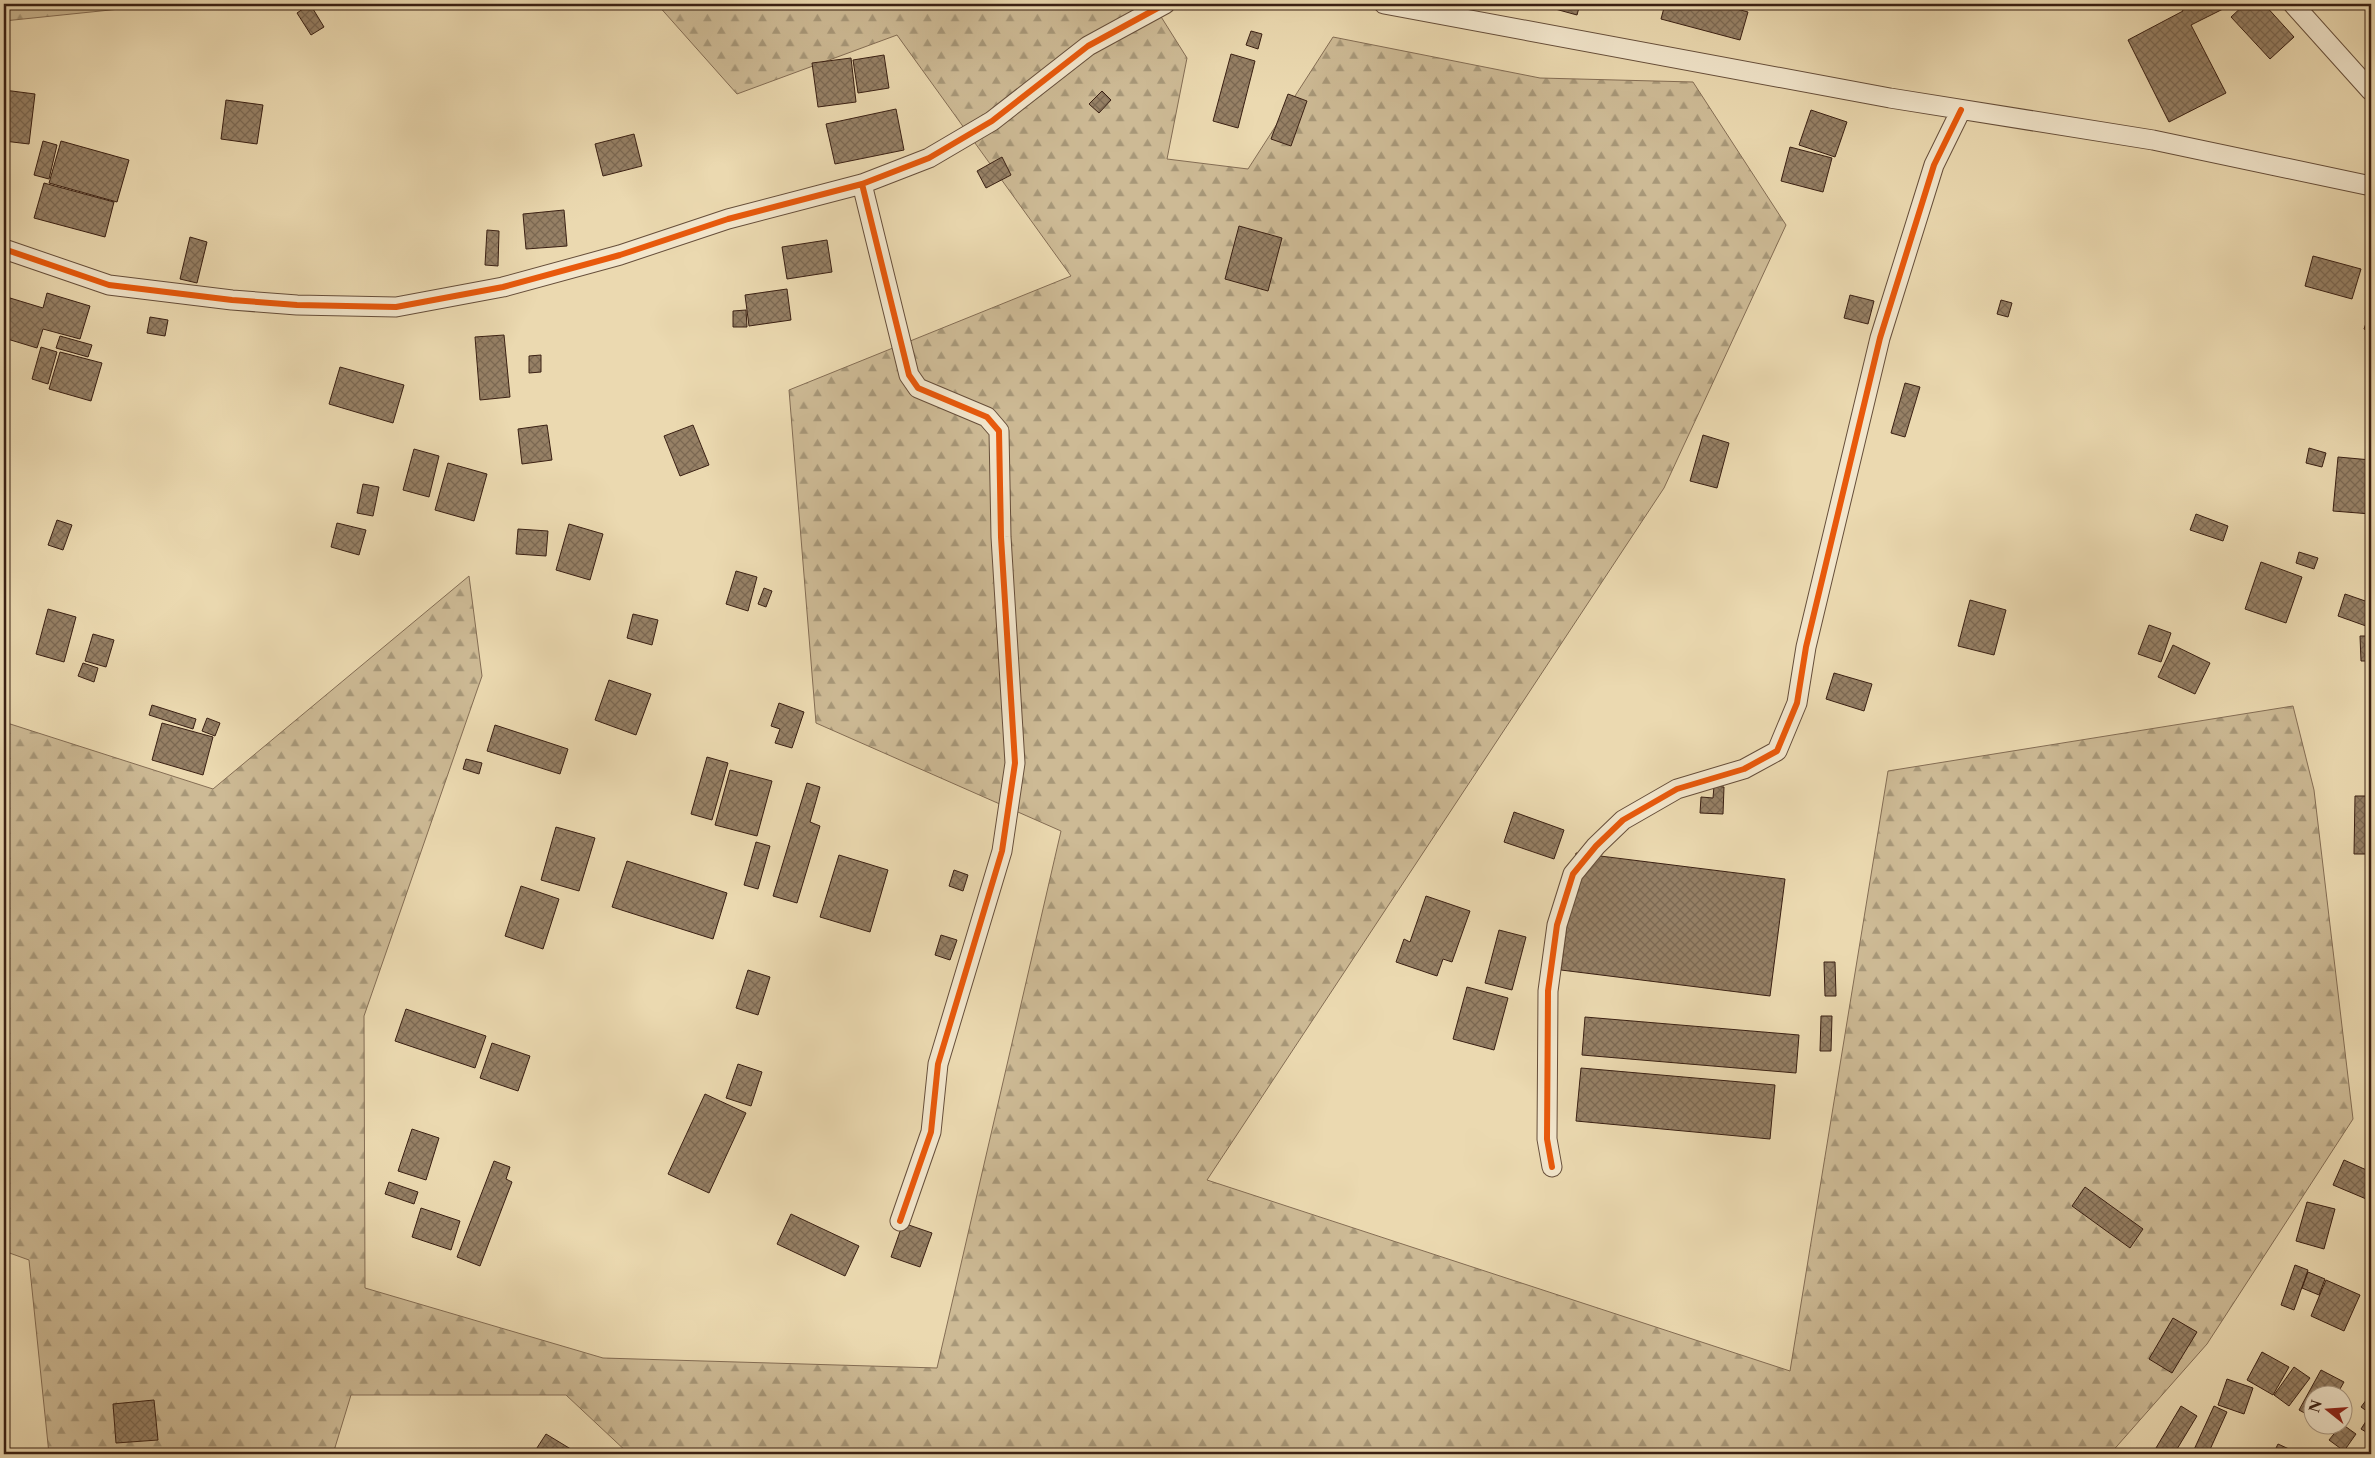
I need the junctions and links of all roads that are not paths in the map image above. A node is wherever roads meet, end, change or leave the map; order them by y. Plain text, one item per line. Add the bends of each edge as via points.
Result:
1 (1165, 4) edge
2 (1384, 4) edge
3 (2293, 4) edge
4 (2371, 91) edge
5 (1961, 110) junction
6 (862, 184) junction
7 (2371, 186) edge
8 (4, 250) edge
9 (1552, 1167) dead end
10 (900, 1221) dead end

1 - 6 street via 1088,46 992,121 929,158
2 - 5 street
3 - 4 street
5 - 7 street via 2153,140
5 - 9 street via 1934,165 1880,338 1806,647 1797,703 1777,751 1744,769 1677,789 1631,816 1596,846 1573,874 1557,925 1548,991 1547,1139
6 - 8 street via 728,219 620,255 503,287 396,307 297,305 109,285
6 - 10 street via 909,375 918,388 987,417 999,431 1001,537 1016,763 1002,851 938,1064 930,1132

